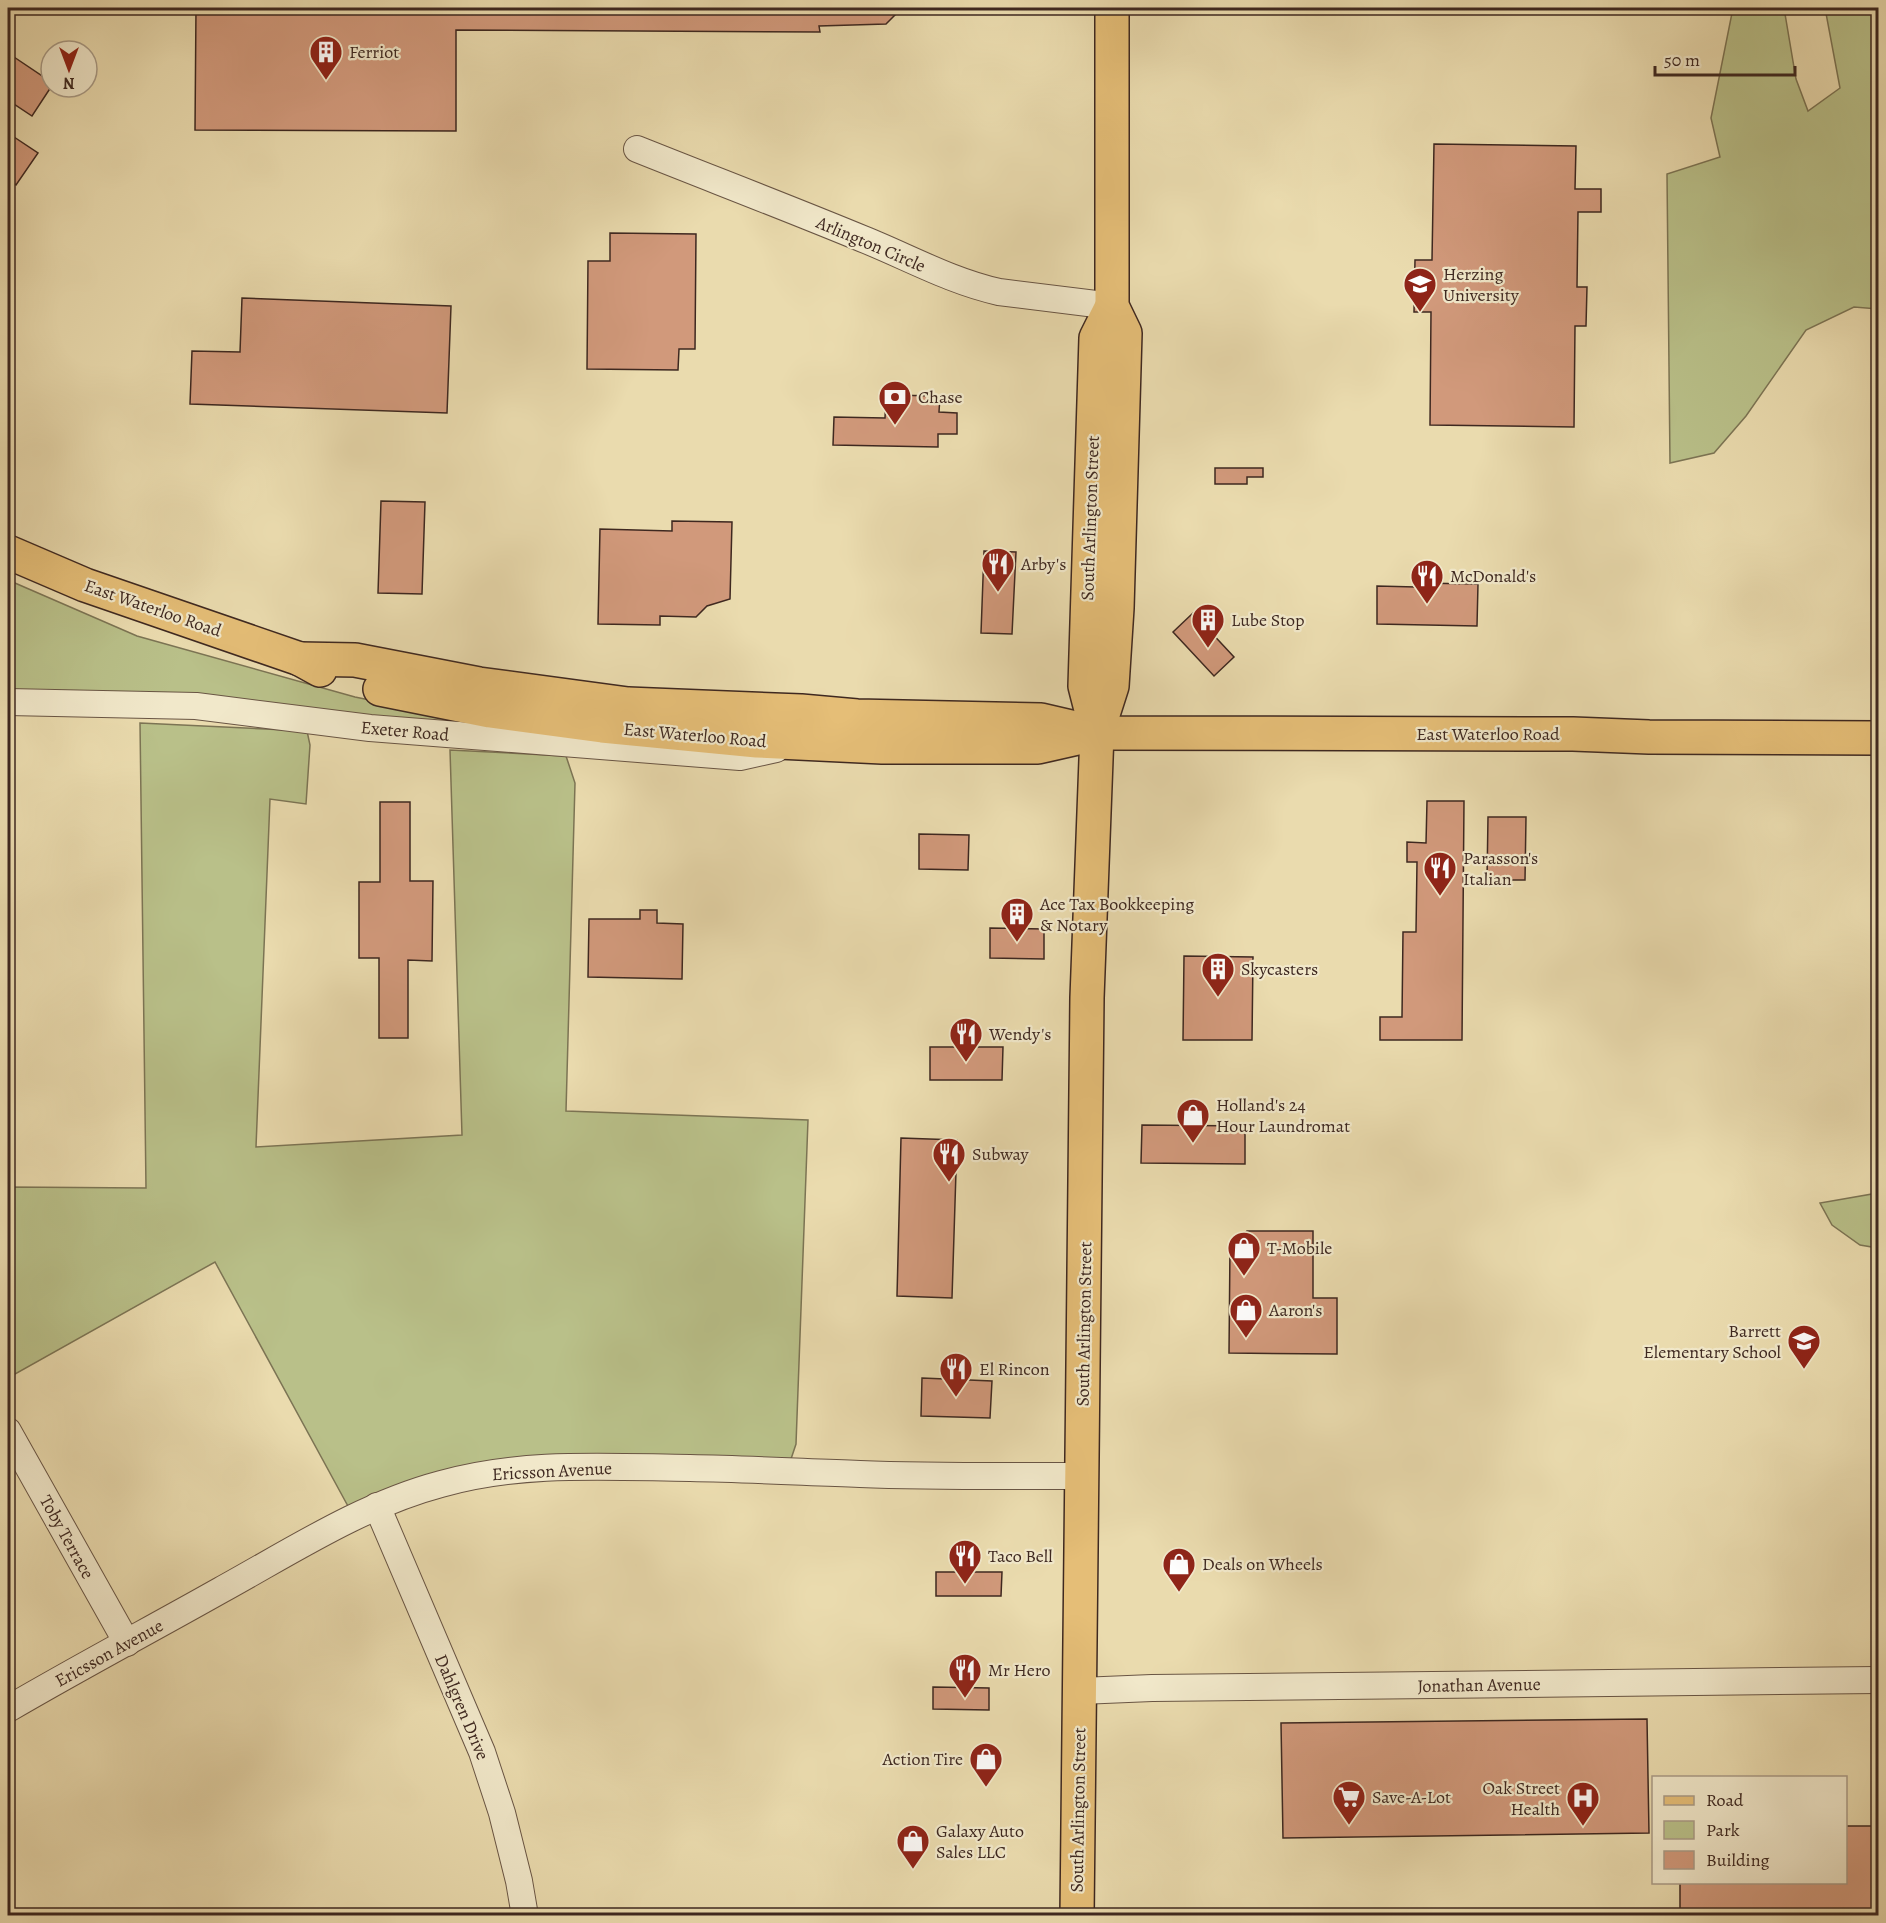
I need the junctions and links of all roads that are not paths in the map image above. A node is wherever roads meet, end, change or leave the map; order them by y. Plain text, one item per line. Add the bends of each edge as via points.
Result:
1 (1112, 8) edge
2 (637, 149) dead end
3 (1112, 306) junction
4 (8, 552) edge
5 (300, 659) junction
6 (8, 702) edge
7 (1097, 733) junction
8 (1878, 738) edge
9 (802, 743) junction
10 (8, 1431) edge
11 (1082, 1476) junction
12 (377, 1506) junction
13 (127, 1643) junction
14 (1878, 1680) edge
15 (1080, 1691) junction
16 (8, 1709) edge
17 (525, 1916) edge
18 (1077, 1916) edge

1 - 3 main road, South Arlington Street
2 - 3 street, Arlington Circle via 980,288
3 - 7 main road, South Arlington Street via 1125,333 1117,599 1112,686
4 - 5 main road, East Waterloo Road via 85,585
5 - 7 main road, East Waterloo Road via 355,660 479,684 628,704 857,716 1041,720
5 - 9 main road, East Waterloo Road via 334,679 489,711 602,726
6 - 9 street, Exeter Road via 196,706 370,728 740,757
7 - 8 main road, East Waterloo Road
7 - 9 main road, East Waterloo Road via 1038,747
7 - 11 main road, South Arlington Street via 1088,998
10 - 13 street, Toby Terrace
11 - 12 street, Ericsson Avenue via 541,1467 464,1478
11 - 15 main road, South Arlington Street
12 - 13 street, Ericsson Avenue
12 - 17 street, Dahlgren Drive via 482,1752 502,1813
13 - 16 street, Ericsson Avenue
14 - 15 street, Jonathan Avenue
15 - 18 main road, South Arlington Street

